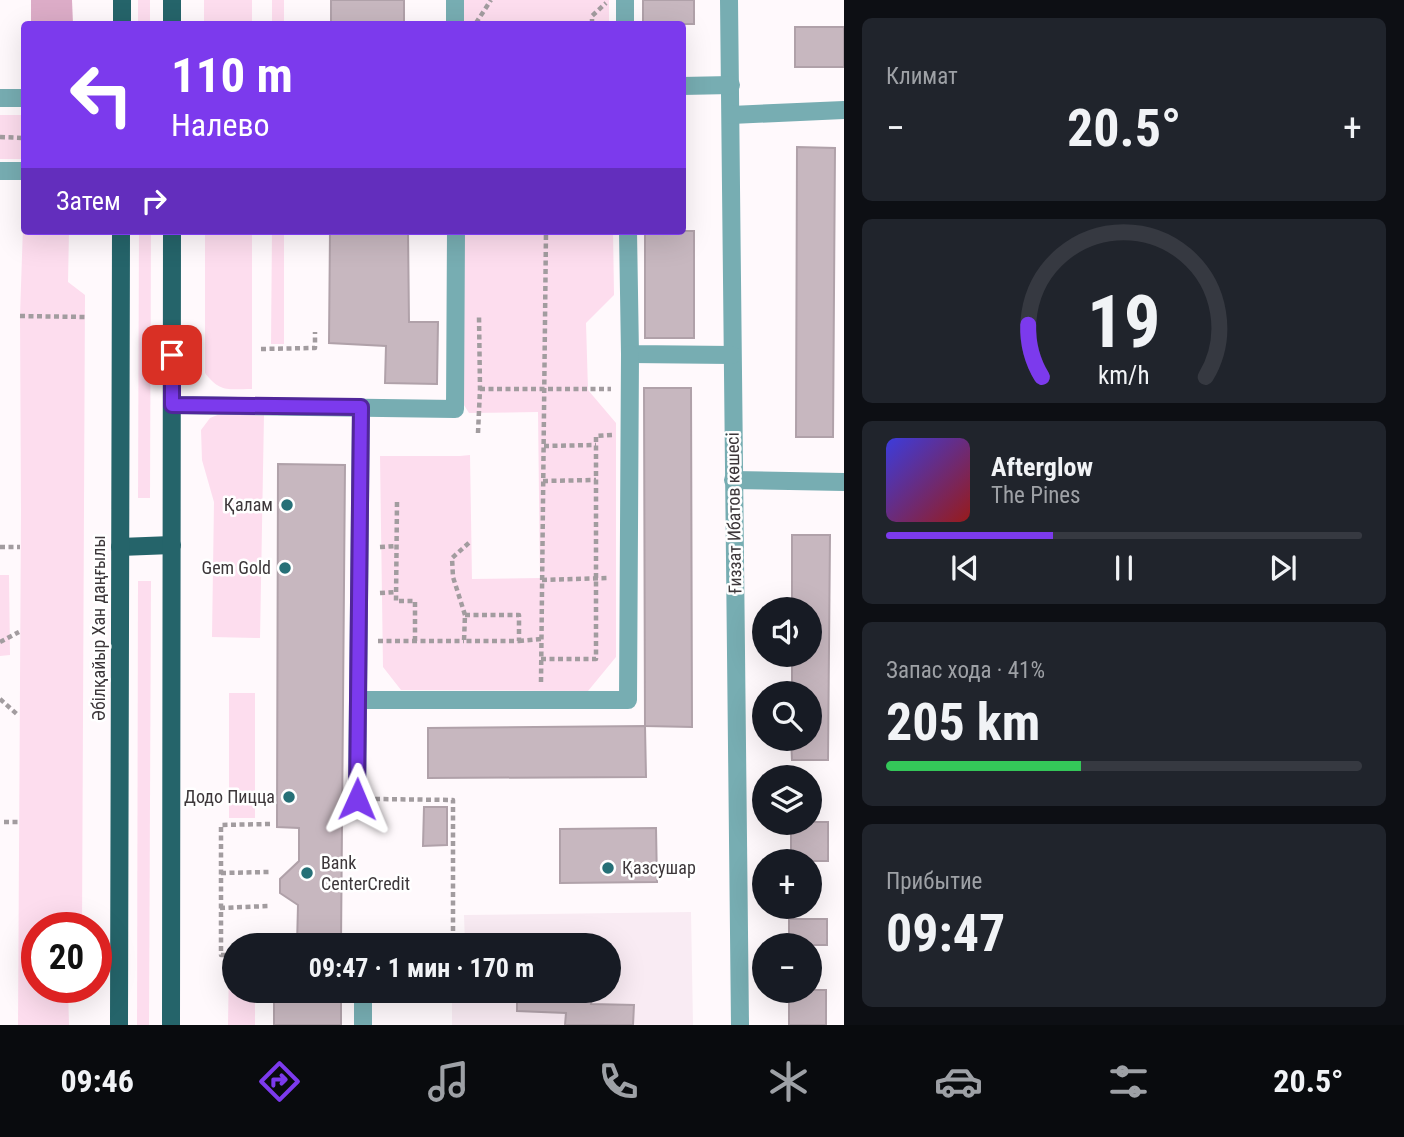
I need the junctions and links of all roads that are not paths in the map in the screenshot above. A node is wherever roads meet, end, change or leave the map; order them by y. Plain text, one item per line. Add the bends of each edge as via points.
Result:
1 (122, 0) edge
2 (172, 0) edge
3 (455, 0) edge
4 (625, 0) edge
5 (729, 0) edge
6 (122, 21) edge
7 (172, 21) edge
8 (455, 21) edge
9 (625, 21) edge
10 (731, 85) junction
11 (686, 86) edge
12 (0, 98) edge
13 (21, 98) edge
14 (844, 110) edge
15 (730, 116) junction
16 (0, 171) edge
17 (21, 171) edge
18 (121, 235) edge
19 (172, 235) edge
20 (456, 235) edge
21 (628, 235) edge
22 (630, 354) junction
23 (732, 355) junction
24 (172, 405) junction
25 (361, 407) junction
26 (733, 480) junction
27 (844, 482) edge
28 (172, 545) junction
29 (120, 547) junction
30 (358, 700) junction
31 (357, 799) road end
32 (363, 1003) edge
33 (119, 1025) edge
34 (171, 1025) edge
35 (363, 1025) edge
36 (740, 1025) edge

1 - 6 main road
2 - 7 main road
3 - 8 street
4 - 9 street
5 - 10 street, Ғиззат Ибатов көшесі
10 - 11 street
10 - 15 street, Ғиззат Ибатов көшесі
12 - 13 street
14 - 15 street
15 - 23 street, Ғиззат Ибатов көшесі
16 - 17 street
18 - 29 main road, Әбілқайыр Хан даңғылы
19 - 24 main road
20 - 25 street via 455,409
21 - 22 street
22 - 23 street
22 - 30 street via 628,700
23 - 26 street, Ғиззат Ибатов көшесі
24 - 25 street
24 - 28 main road
25 - 30 street
26 - 27 street
26 - 36 street, Ғиззат Ибатов көшесі
28 - 29 main road
28 - 34 main road
29 - 33 main road, Әбілқайыр Хан даңғылы
30 - 31 street
32 - 35 street

